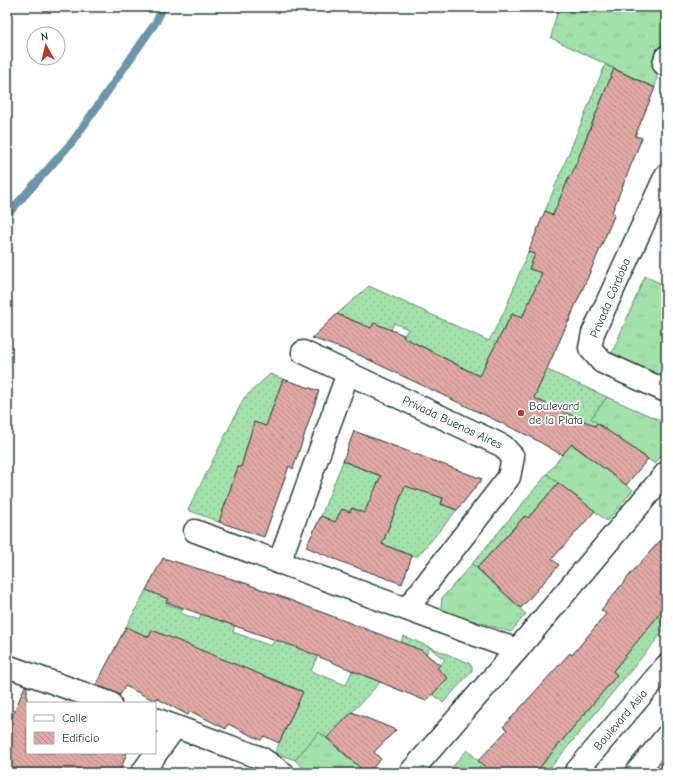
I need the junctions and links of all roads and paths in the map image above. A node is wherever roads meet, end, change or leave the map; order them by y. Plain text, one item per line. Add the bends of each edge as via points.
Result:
1 (664, 186) edge
2 (303, 352) dead end
3 (348, 373) junction
4 (666, 391) edge
5 (666, 473) edge
6 (194, 531) dead end
7 (279, 563) junction
8 (407, 609) junction
9 (517, 650) junction
10 (7, 666) edge
11 (666, 666) edge
12 (107, 702) edge
13 (165, 723) edge
14 (666, 738) edge
15 (156, 743) edge
16 (151, 754) edge
17 (142, 773) edge
18 (283, 773) edge
19 (410, 773) edge
20 (574, 773) edge
21 (636, 773) edge

1 - 4 street, Privada Córdoba via 593,333 590,348 602,362
2 - 3 street, Privada Buenos Aires
3 - 7 street
3 - 8 street, Privada Buenos Aires via 503,446 513,457 509,477
5 - 9 street
6 - 7 street
7 - 8 street
8 - 9 street
9 - 19 street
10 - 12 street
11 - 20 street, Boulevard Asia
13 - 15 street
13 - 18 street via 261,758
14 - 21 street
16 - 17 street

